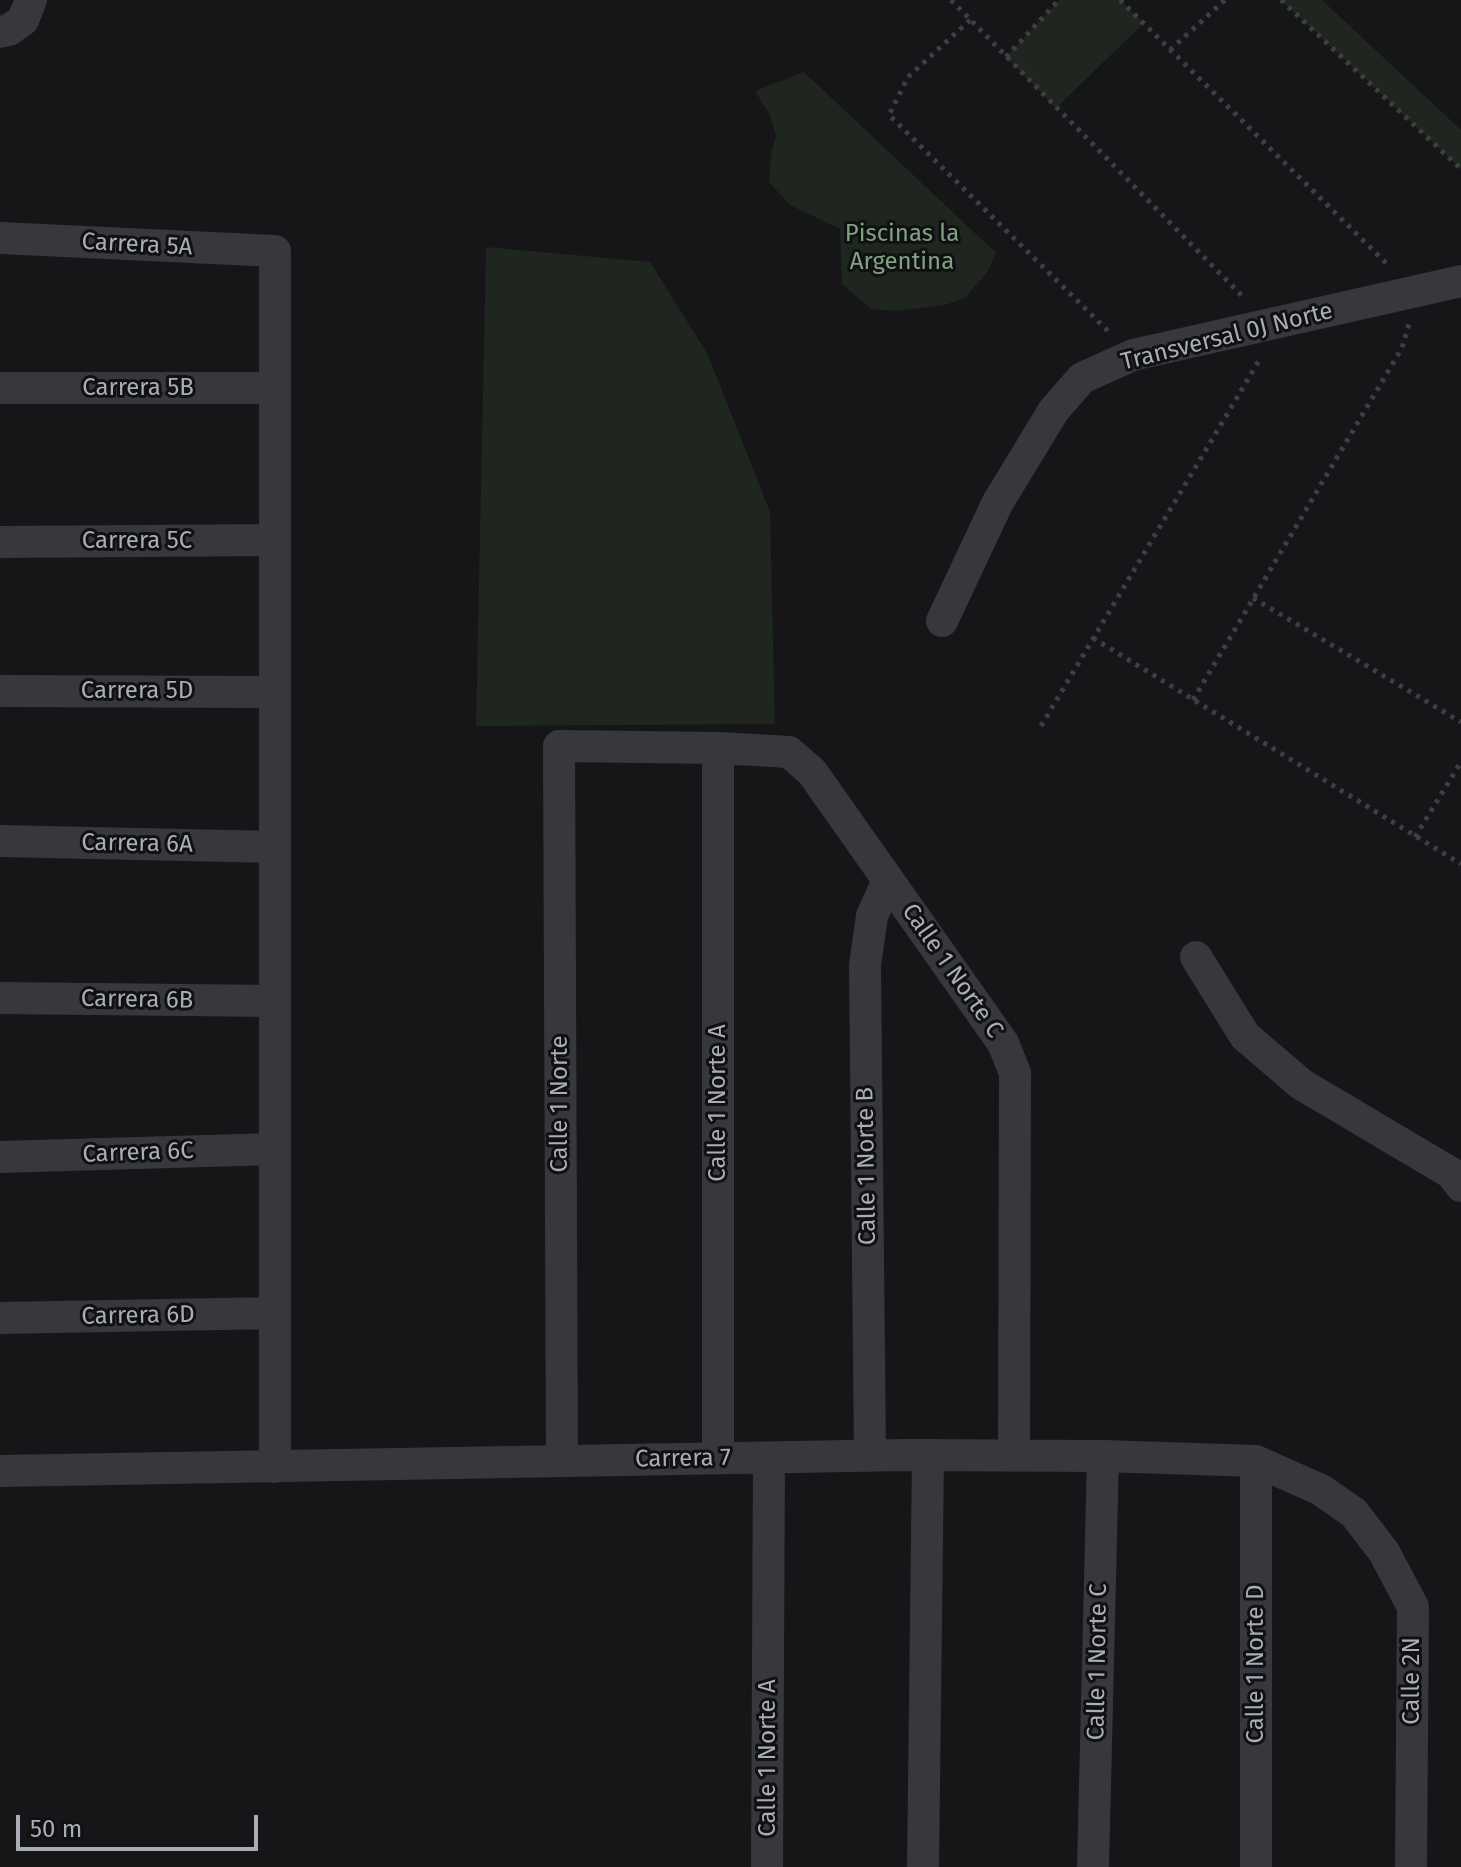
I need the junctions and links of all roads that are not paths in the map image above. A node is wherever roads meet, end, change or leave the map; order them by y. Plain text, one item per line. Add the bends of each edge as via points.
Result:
1 (31, 0) edge
2 (0, 32) edge
3 (0, 238) edge
4 (1461, 281) edge
5 (0, 388) edge
6 (275, 388) junction
7 (275, 540) junction
8 (0, 542) edge
9 (942, 621) dead end
10 (0, 691) edge
11 (275, 692) junction
12 (559, 746) joint
13 (718, 748) junction
14 (0, 841) edge
15 (275, 847) junction
16 (888, 880) junction
17 (1196, 957) dead end
18 (0, 998) edge
19 (275, 1001) junction
20 (275, 1149) junction
21 (0, 1157) edge
22 (1461, 1186) edge
23 (275, 1313) junction
24 (0, 1318) edge
25 (928, 1455) junction
26 (870, 1456) junction
27 (1014, 1456) junction
28 (1103, 1456) junction
29 (718, 1458) junction
30 (769, 1458) junction
31 (562, 1461) junction
32 (1256, 1461) junction
33 (275, 1467) junction
34 (0, 1471) edge
35 (1354, 1513) joint
36 (767, 1867) edge
37 (923, 1867) edge
38 (1093, 1867) edge
39 (1256, 1867) edge
40 (1411, 1867) edge

1 - 2 street via 23,20
3 - 6 street, Carrera 5A via 275,251
4 - 9 street, Transversal 0J Norte via 1133,355 1082,378 1054,410 998,502
5 - 6 street, Carrera 5B
6 - 7 street
7 - 8 street, Carrera 5C
7 - 11 street
10 - 11 street, Carrera 5D
11 - 15 street
12 - 13 street, Calle 1 Norte C
12 - 31 street, Calle 1 Norte
13 - 16 street, Calle 1 Norte C via 789,752 812,772
13 - 29 street, Calle 1 Norte A
14 - 15 street, Carrera 6A
15 - 19 street
16 - 26 street, Calle 1 Norte B via 872,916 865,965
16 - 27 street, Calle 1 Norte C via 1003,1043 1015,1073
17 - 22 street via 1245,1036 1301,1084 1451,1173
18 - 19 street, Carrera 6B
19 - 20 street
20 - 21 street, Carrera 6C
20 - 23 street
23 - 24 street, Carrera 6D
23 - 33 street
25 - 26 street, Carrera 7
25 - 27 street, Carrera 7
25 - 37 street
26 - 30 street, Carrera 7
27 - 28 street, Carrera 7
28 - 32 street, Carrera 7
28 - 38 street, Calle 1 Norte C
29 - 30 street, Carrera 7
29 - 31 street, Carrera 7
30 - 36 street, Calle 1 Norte A
31 - 33 street, Carrera 7
32 - 35 street, Carrera 7 via 1321,1490
32 - 39 street, Calle 1 Norte D
33 - 34 street, Carrera 7
35 - 40 street, Calle 2N via 1384,1552 1413,1607

